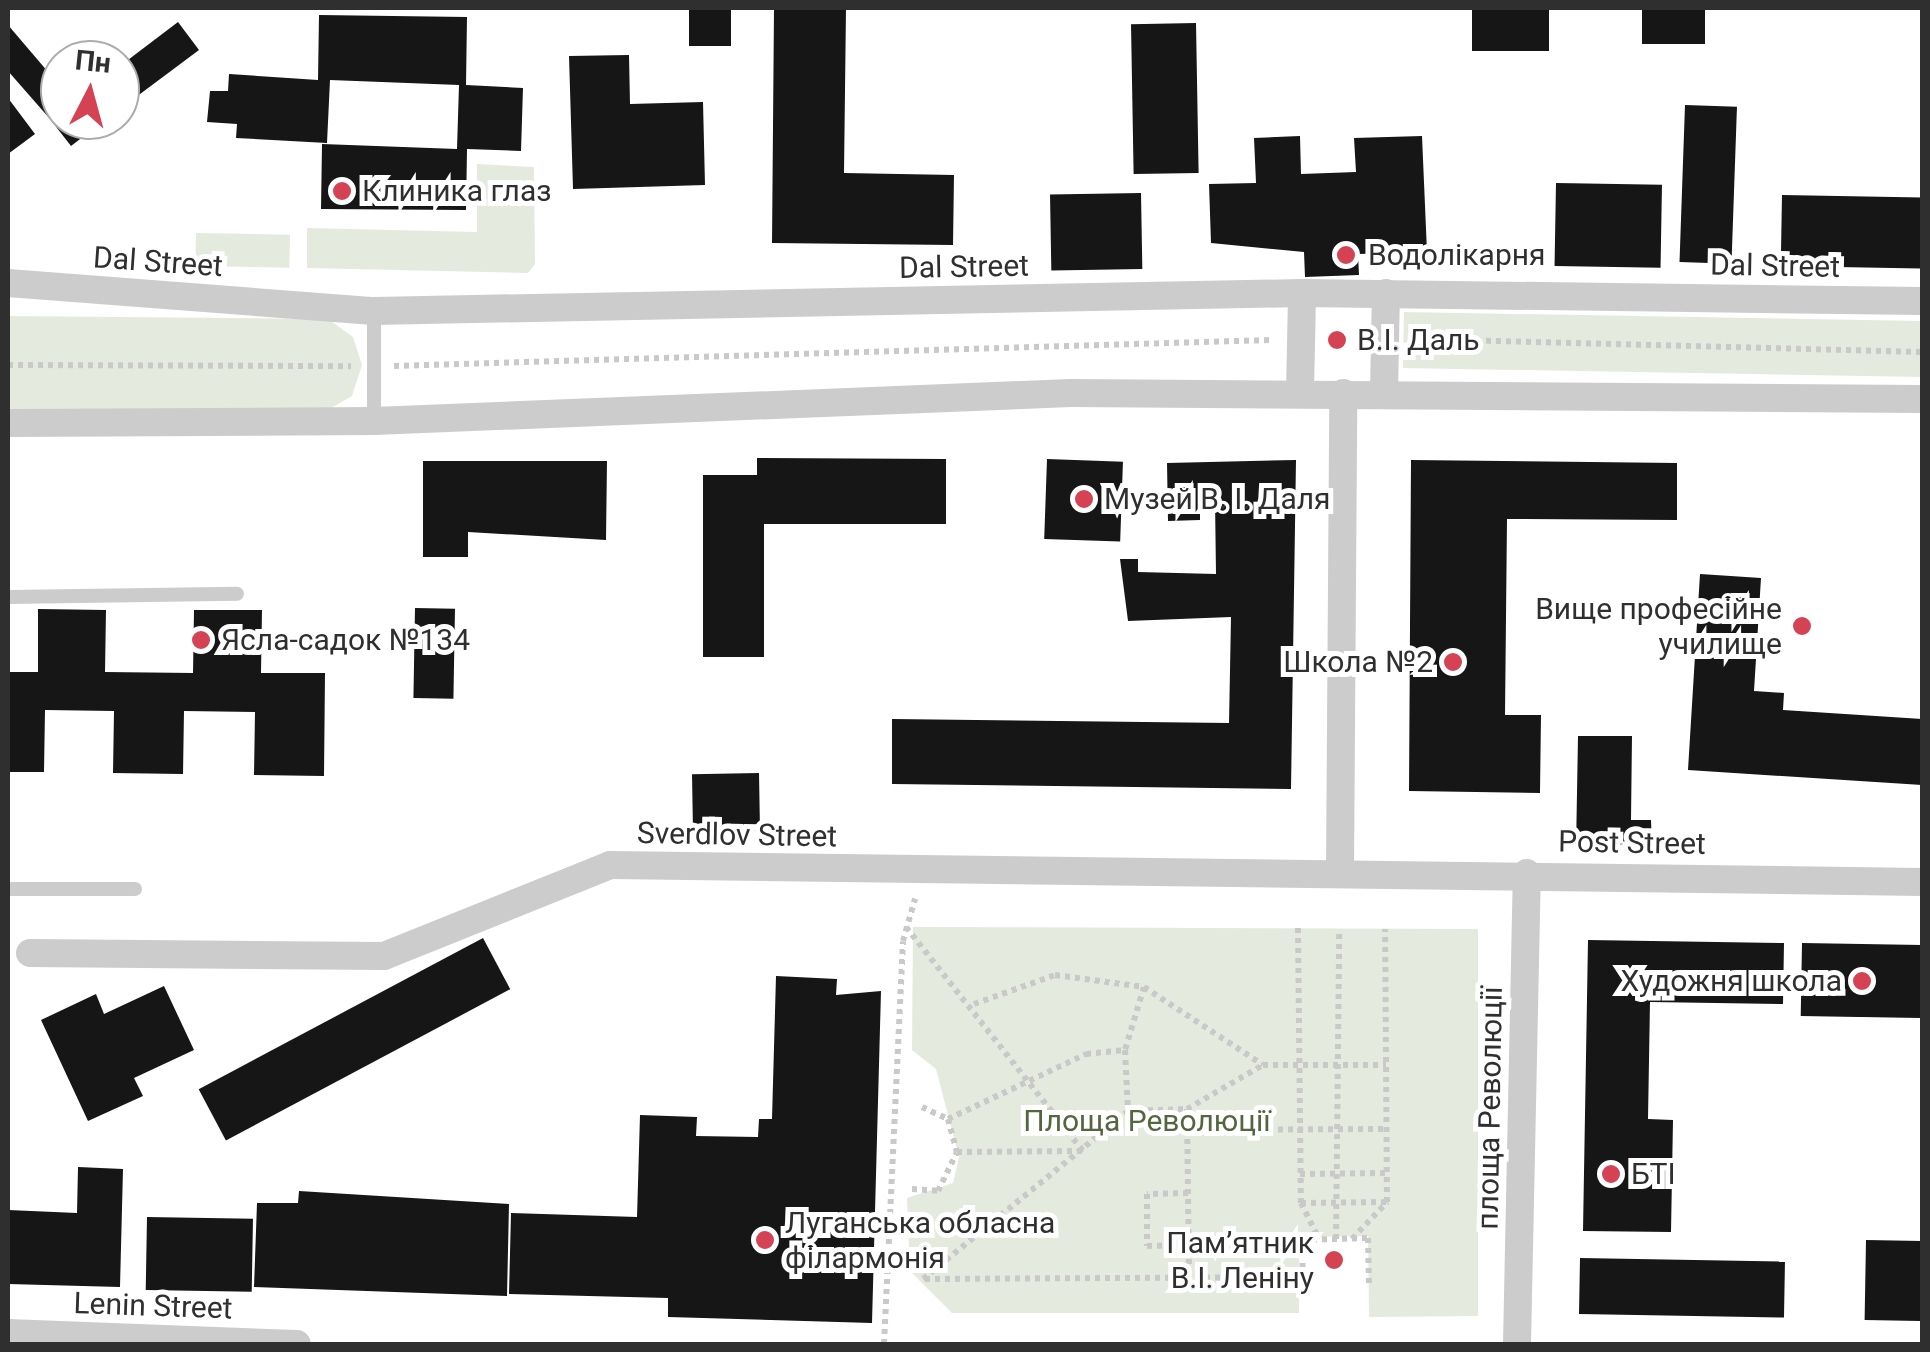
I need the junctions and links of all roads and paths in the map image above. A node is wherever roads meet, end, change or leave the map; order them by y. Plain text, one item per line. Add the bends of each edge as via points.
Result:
1 (8, 282) edge
2 (1302, 293) junction
3 (1386, 293) junction
4 (1922, 300) edge
5 (374, 312) junction
6 (1385, 338) junction
7 (1302, 339) junction
8 (1922, 352) edge
9 (8, 365) edge
10 (374, 366) junction
11 (1300, 392) junction
12 (1342, 392) junction
13 (1384, 393) junction
14 (1922, 399) edge
15 (374, 421) junction
16 (8, 424) edge
17 (237, 594) dead end
18 (8, 597) edge
19 (923, 869) junction
20 (1340, 871) junction
21 (1527, 872) junction
22 (1922, 882) edge
23 (135, 889) dead end
24 (8, 890) edge
25 (906, 927) junction
26 (1298, 928) dead end
27 (1339, 929) dead end
28 (1385, 929) dead end
29 (30, 953) dead end
30 (1144, 988) junction
31 (974, 1004) junction
32 (1125, 1050) junction
33 (1300, 1065) junction
34 (1340, 1065) junction
35 (1386, 1065) junction
36 (1263, 1066) junction
37 (1030, 1079) junction
38 (922, 1108) dead end
39 (1188, 1109) junction
40 (1128, 1111) junction
41 (948, 1119) junction
42 (1341, 1128) junction
43 (1386, 1128) junction
44 (1300, 1129) junction
45 (1188, 1130) junction
46 (957, 1152) junction
47 (1083, 1152) junction
48 (1342, 1173) junction
49 (1387, 1173) junction
50 (1300, 1174) junction
51 (912, 1189) dead end
52 (1188, 1193) junction
53 (1387, 1202) junction
54 (1301, 1203) junction
55 (1342, 1203) junction
56 (1352, 1239) junction
57 (1319, 1240) junction
58 (1336, 1240) junction
59 (1189, 1245) junction
60 (1280, 1276) dead end
61 (1189, 1278) junction
62 (1369, 1287) dead end
63 (1303, 1288) dead end
64 (8, 1333) edge
65 (297, 1344) edge
66 (884, 1344) edge
67 (1517, 1344) edge

1 - 5 street, Dal Street
2 - 3 street, Dal Street
2 - 5 street, Dal Street
2 - 7 street
3 - 4 street, Dal Street
3 - 6 street
5 - 10 lane
6 - 8 path
6 - 13 street
7 - 10 path
7 - 11 street
9 - 10 path
10 - 15 lane
11 - 12 street
11 - 15 street
12 - 13 street
12 - 20 street
13 - 14 street
15 - 16 street
17 - 18 lane
19 - 20 street, Sverdlov Street
19 - 25 path
19 - 29 street, Sverdlov Street via 610,865 384,956
20 - 21 street, Post Street
21 - 22 street, Post Street
21 - 67 street, площа Революції
23 - 24 lane
25 - 31 path via 933,969
25 - 66 path
26 - 33 path
27 - 34 path
28 - 35 path
30 - 31 path via 1056,975
30 - 32 path
30 - 36 path
31 - 37 path
32 - 37 path
32 - 40 path
33 - 34 path
33 - 36 path
33 - 44 path
34 - 35 path
34 - 42 path
35 - 43 path
36 - 39 path
37 - 41 path
37 - 47 path
38 - 41 path
39 - 40 path
39 - 45 path
40 - 47 path via 1104,1122
41 - 46 path
42 - 43 path
42 - 44 path
42 - 48 path
43 - 49 path
44 - 45 path
44 - 50 path
45 - 52 path
46 - 47 path
46 - 51 path via 938,1191
47 - 61 path via 923,1279
48 - 49 path
48 - 50 path
48 - 55 path
49 - 53 path
50 - 54 path
52 - 59 path
52 - 59 path via 1147,1194 1147,1246
53 - 55 path
53 - 56 path
54 - 55 path
54 - 57 path
55 - 58 path
56 - 58 path
56 - 62 path via 1368,1238
57 - 58 path
57 - 63 path via 1302,1240
59 - 61 path
60 - 61 path
64 - 65 street, Lenin Street

